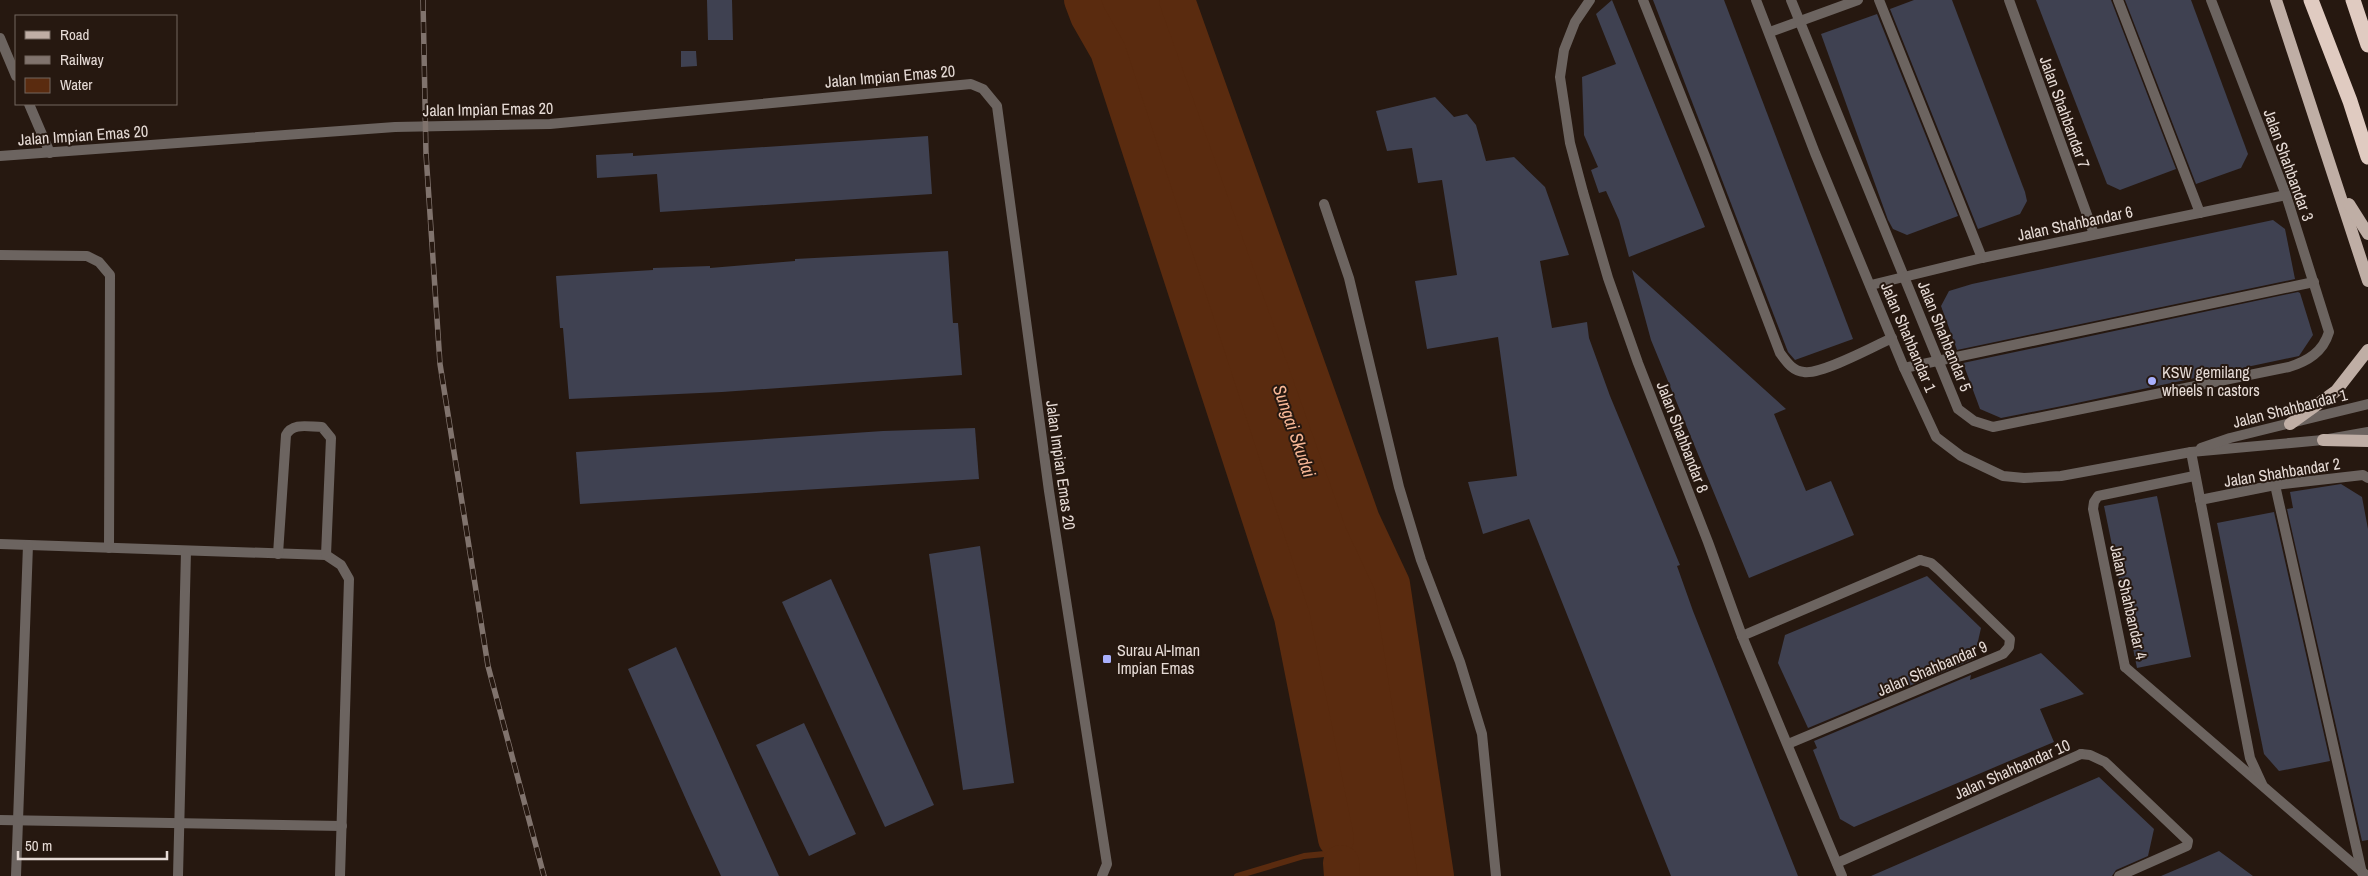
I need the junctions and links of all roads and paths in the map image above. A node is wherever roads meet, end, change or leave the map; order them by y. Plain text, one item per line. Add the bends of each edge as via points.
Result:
1 (1590, 0) edge
2 (1643, 0) edge
3 (1756, 0) edge
4 (1791, 0) edge
5 (1858, 0) edge
6 (1879, 0) edge
7 (2009, 0) edge
8 (2118, 0) edge
9 (2211, 0) edge
10 (2276, 0) edge
11 (2310, 0) edge
12 (2353, 0) edge
13 (1799, 21) junction
14 (1770, 32) junction
15 (0, 38) edge
16 (2368, 45) edge
17 (15, 74) edge
18 (29, 105) edge
19 (50, 153) junction
20 (0, 156) edge
21 (2368, 157) edge
22 (2336, 182) junction
23 (2286, 196) junction
24 (1324, 204) dead end
25 (2200, 213) junction
26 (2094, 234) junction
27 (2368, 234) edge
28 (0, 255) edge
29 (1982, 258) junction
30 (1903, 276) junction
31 (2368, 281) edge
32 (2314, 282) junction
33 (1871, 285) junction
34 (1892, 338) junction
35 (2326, 343) joint
36 (2368, 350) edge
37 (1940, 361) junction
38 (1904, 368) junction
39 (2368, 404) edge
40 (2290, 424) junction
41 (2368, 432) edge
42 (2323, 440) junction
43 (2368, 441) edge
44 (2191, 452) junction
45 (2194, 476) junction
46 (2368, 478) edge
47 (2275, 485) junction
48 (2200, 500) junction
49 (0, 544) edge
50 (28, 545) junction
51 (108, 548) junction
52 (186, 551) junction
53 (278, 554) junction
54 (326, 555) junction
55 (1742, 636) junction
56 (1788, 744) junction
57 (2262, 784) junction
58 (0, 820) edge
59 (18, 820) junction
60 (180, 823) junction
61 (342, 826) junction
62 (1837, 863) junction
63 (2365, 874) edge
64 (16, 876) edge
65 (178, 876) edge
66 (340, 876) edge
67 (1102, 876) edge
68 (1496, 876) edge
69 (1842, 876) edge
70 (2119, 876) edge

1 - 55 street, Jalan Shahbandar 8 via 1575,22 1564,50 1560,77 1570,143 1611,288
2 - 34 street via 1780,353 1791,367 1805,373 1831,366
3 - 14 street, Jalan Shahbandar 1
4 - 13 street, Jalan Shahbandar 5
5 - 13 street
6 - 29 street
7 - 26 street, Jalan Shahbandar 7
8 - 25 street
9 - 23 street, Jalan Shahbandar 3
10 - 22 main road
11 - 21 highway via 2350,101
12 - 16 highway
13 - 14 street
13 - 30 street, Jalan Shahbandar 5
14 - 33 street, Jalan Shahbandar 1 via 1815,153
15 - 17 street
18 - 19 street
19 - 20 street, Jalan Impian Emas 20
19 - 67 street, Jalan Impian Emas 20 via 395,127 550,124 971,84 983,90 997,106 1049,491 1108,864
22 - 27 main road
22 - 31 main road
23 - 25 street, Jalan Shahbandar 6
23 - 32 street, Jalan Shahbandar 3
24 - 68 street via 1349,278 1399,487 1482,734
25 - 26 street, Jalan Shahbandar 6
26 - 29 street, Jalan Shahbandar 6
28 - 51 street via 87,256 99,262 110,275
29 - 30 street, Jalan Shahbandar 6
30 - 33 street, Jalan Shahbandar 6
30 - 37 street, Jalan Shahbandar 5
32 - 35 street, Jalan Shahbandar 3 via 2329,332
32 - 37 street
33 - 34 street, Jalan Shahbandar 1
34 - 38 street, Jalan Shahbandar 1
35 - 37 street, Jalan Shahbandar 5 via 2307,362 2289,367 1993,427 1974,421 1958,409
36 - 40 main road via 2336,391
37 - 38 street
38 - 44 street, Jalan Shahbandar 1 via 1936,437 1961,456 2003,476 2061,476
39 - 40 street, Jalan Shahbandar 1
40 - 44 street, Jalan Shahbandar 1 via 2230,438
41 - 42 street, Jalan Shahbandar 1
42 - 43 main road
42 - 44 street, Jalan Shahbandar 1
44 - 45 street, Jalan Shahbandar 4
45 - 48 street, Jalan Shahbandar 4
45 - 57 street, Jalan Shahbandar 4 via 2098,496 2094,502 2125,667
46 - 47 street, Jalan Shahbandar 2 via 2363,475
47 - 48 street, Jalan Shahbandar 2
47 - 63 street
48 - 57 street, Jalan Shahbandar 4 via 2250,758
49 - 50 street
50 - 51 street
50 - 59 street
51 - 52 street
52 - 53 street
52 - 60 street
53 - 54 street
53 - 54 street via 286,435 296,426 322,427 331,438
54 - 61 street via 341,565 349,579
55 - 56 street, Jalan Shahbandar 8
55 - 56 street, Jalan Shahbandar 9 via 1920,560 1939,570 2010,640 2003,654
56 - 62 street, Jalan Shahbandar 8
57 - 63 street, Jalan Shahbandar 4
58 - 59 street
59 - 60 street
59 - 64 street
60 - 61 street
60 - 65 street
61 - 66 street
62 - 69 street, Jalan Shahbandar 8
62 - 70 street, Jalan Shahbandar 10 via 2080,754 2105,762 2188,841 2187,846

